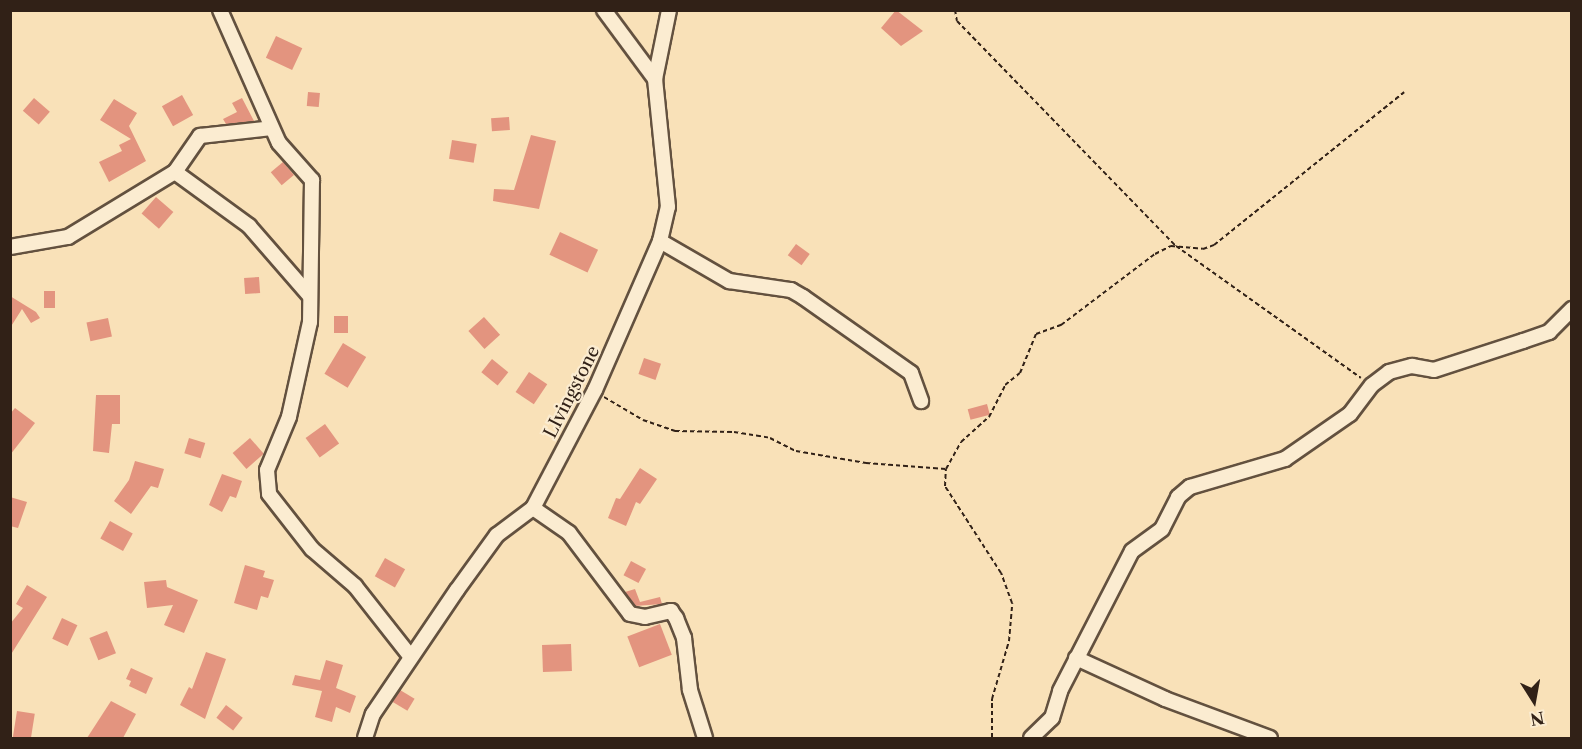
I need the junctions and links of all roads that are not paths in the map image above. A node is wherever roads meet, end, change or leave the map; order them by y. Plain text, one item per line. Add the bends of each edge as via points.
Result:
1 (220, 10) edge
2 (604, 10) edge
3 (669, 10) edge
4 (655, 79) junction
5 (272, 128) junction
6 (175, 172) junction
7 (660, 241) junction
8 (10, 248) edge
9 (309, 295) junction
10 (1572, 309) edge
11 (921, 401) dead end
12 (533, 508) junction
13 (410, 656) junction
14 (1076, 658) junction
15 (365, 738) edge
16 (705, 738) edge
17 (1031, 738) edge
18 (1270, 738) edge

1 - 5 street
2 - 4 street
3 - 4 street, LIvingstone
4 - 7 street, LIvingstone via 668,207
5 - 6 street via 200,136
5 - 9 street via 312,180
6 - 8 street via 68,237
6 - 9 street via 249,226
7 - 11 street via 729,280 791,290 803,297 911,373
7 - 12 street, LIvingstone via 595,390
9 - 13 street via 310,322 297,363 289,417 267,470 269,494 312,549 356,586
10 - 14 street via 1549,332 1434,370 1412,366 1389,372 1372,385 1350,414 1292,455 1214,483 1190,487 1178,497 1162,530 1132,551
12 - 13 street, LIvingstone via 497,536
12 - 16 street via 569,533 630,614 645,617 671,611 684,638 690,690
13 - 15 street, LIvingstone via 373,714
14 - 17 street via 1052,718
14 - 18 street via 1165,699

